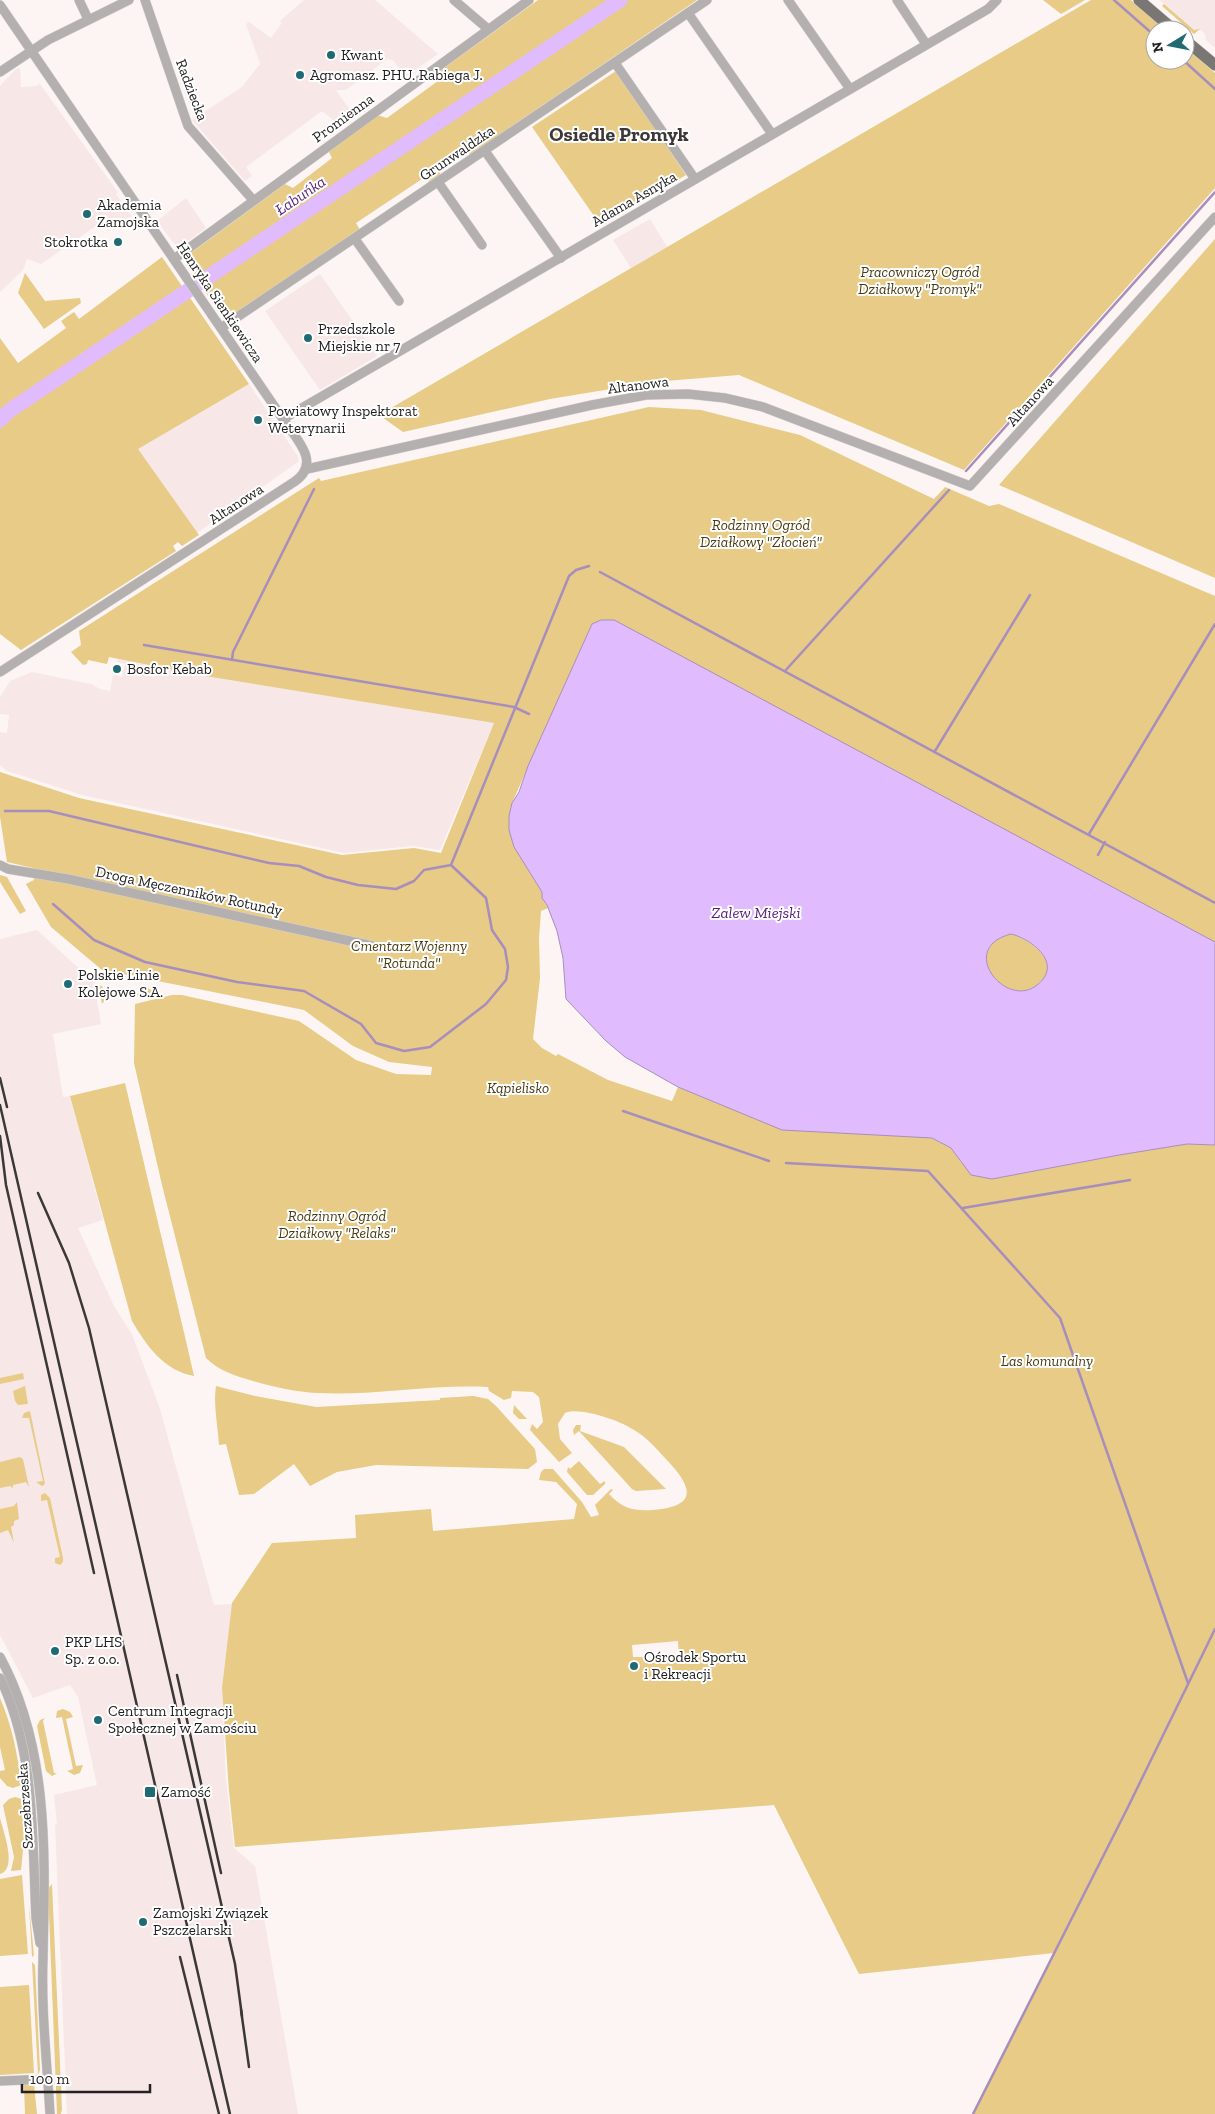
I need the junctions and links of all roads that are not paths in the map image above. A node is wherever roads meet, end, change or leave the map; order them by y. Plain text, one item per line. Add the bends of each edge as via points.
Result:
1 (79, 0) edge
2 (128, 0) edge
3 (145, 0) edge
4 (454, 0) edge
5 (529, 0) edge
6 (707, 0) edge
7 (788, 0) edge
8 (897, 0) edge
9 (996, 0) edge
10 (1139, 0) edge
11 (0, 5) edge
12 (688, 13) junction
13 (88, 18) junction
14 (1162, 20) edge
15 (488, 29) junction
16 (926, 44) junction
17 (1195, 49) edge
18 (30, 50) junction
19 (615, 63) junction
20 (1215, 66) edge
21 (0, 72) edge
22 (850, 89) junction
23 (772, 134) junction
24 (485, 151) junction
25 (695, 179) junction
26 (438, 182) junction
27 (254, 200) junction
28 (1215, 217) edge
29 (355, 239) junction
30 (482, 245) dead end
31 (561, 258) junction
32 (174, 259) junction
33 (399, 300) dead end
34 (221, 328) junction
35 (283, 419) junction
36 (307, 469) junction
37 (0, 672) edge
38 (4, 867) edge
39 (373, 946) dead end
40 (0, 1657) edge
41 (0, 1678) edge
42 (42, 1959) junction
43 (48, 2079) junction
44 (0, 2081) edge
45 (50, 2114) edge

1 - 13 street
2 - 13 street
3 - 27 street, Radziecka via 188,126
4 - 15 street
5 - 15 street, Promienna
6 - 12 street, Grunwaldzka
7 - 22 street
8 - 16 street
9 - 16 street, Adama Asnyka via 988,9
10 - 14 main road
11 - 18 street, Henryka Sienkiewicza
12 - 19 street, Grunwaldzka
12 - 23 street
13 - 18 street
15 - 27 street, Promienna
16 - 22 street, Adama Asnyka
17 - 20 main road
18 - 21 street
18 - 32 street, Henryka Sienkiewicza
19 - 24 street, Grunwaldzka
19 - 25 street
22 - 23 street, Adama Asnyka
23 - 25 street, Adama Asnyka
24 - 26 street, Grunwaldzka
24 - 31 street
25 - 31 street, Adama Asnyka
26 - 29 street, Grunwaldzka
26 - 30 street
27 - 32 street, Promienna
28 - 36 street, Altanowa via 970,486 763,407 716,396 670,394 592,405
29 - 33 street
29 - 34 street, Grunwaldzka
31 - 35 street, Adama Asnyka
32 - 34 street, Henryka Sienkiewicza
34 - 35 street, Henryka Sienkiewicza
35 - 36 street, Henryka Sienkiewicza via 304,450
36 - 37 street, Altanowa via 294,482
38 - 39 street, Droga Męczenników Rotundy
40 - 42 street, Szczebrzeska via 25,1714 38,1773 45,1918
41 - 42 street, Szczebrzeska via 16,1717 26,1759 36,1918
42 - 43 street, Szczebrzeska
43 - 44 street
43 - 45 street, Szczebrzeska

